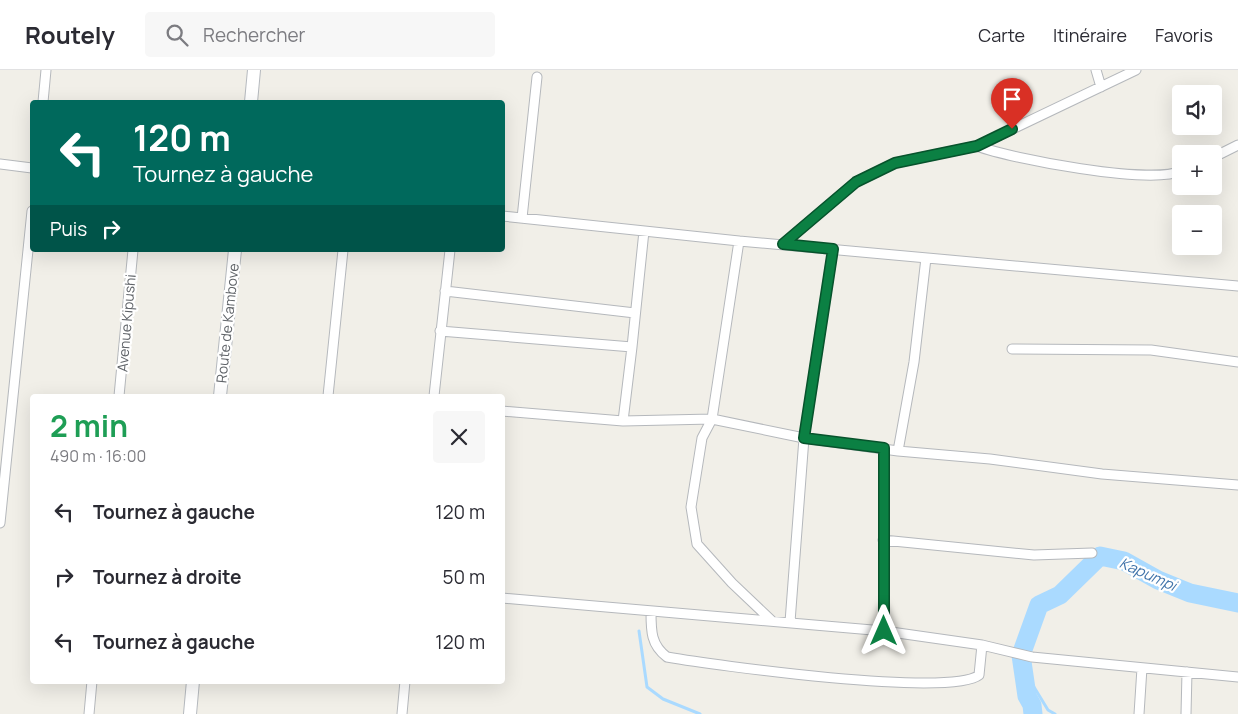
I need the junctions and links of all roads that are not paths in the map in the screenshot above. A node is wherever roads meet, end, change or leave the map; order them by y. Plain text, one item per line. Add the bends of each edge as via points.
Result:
1 (46, 70) edge
2 (254, 70) edge
3 (1096, 70) edge
4 (1136, 70) edge
5 (537, 77) dead end
6 (1101, 87) junction
7 (43, 100) edge
8 (250, 100) edge
9 (1238, 145) edge
10 (977, 146) junction
11 (1222, 153) edge
12 (0, 164) edge
13 (30, 168) edge
14 (1172, 175) edge
15 (505, 216) edge
16 (522, 218) junction
17 (30, 230) edge
18 (644, 231) junction
19 (739, 241) junction
20 (783, 244) junction
21 (833, 249) junction
22 (133, 252) edge
23 (235, 252) edge
24 (343, 252) edge
25 (450, 252) edge
26 (926, 258) junction
27 (1238, 286) edge
28 (445, 292) junction
29 (636, 313) junction
30 (440, 331) junction
31 (632, 347) junction
32 (1012, 349) dead end
33 (1238, 362) edge
34 (119, 394) edge
35 (220, 394) edge
36 (328, 394) edge
37 (434, 394) edge
38 (505, 411) edge
39 (712, 419) junction
40 (622, 421) junction
41 (804, 438) junction
42 (884, 448) junction
43 (898, 451) junction
44 (1238, 485) edge
45 (0, 523) edge
46 (883, 540) junction
47 (1092, 553) dead end
48 (505, 598) edge
49 (652, 612) junction
50 (772, 621) junction
51 (790, 622) junction
52 (884, 631) junction
53 (982, 645) junction
54 (1142, 668) junction
55 (1187, 672) junction
56 (1238, 678) edge
57 (92, 684) edge
58 (193, 684) edge
59 (405, 684) edge
60 (89, 714) edge
61 (190, 714) edge
62 (402, 714) edge
63 (1139, 714) edge
64 (1186, 714) edge

1 - 7 street
2 - 8 street
3 - 6 street
4 - 6 street
5 - 16 street
6 - 10 street
9 - 11 street
10 - 14 street via 1000,154 1097,170 1146,176
10 - 20 street via 895,163 856,182
12 - 13 street
15 - 16 street
16 - 18 street
17 - 45 street
18 - 19 street
18 - 29 street
19 - 20 street
19 - 39 street
20 - 21 street
21 - 26 street
21 - 41 street
22 - 34 street, Avenue Kipushi
23 - 35 street, Route de Kambove
24 - 36 street
25 - 28 street
26 - 27 street
26 - 43 street via 914,362
28 - 29 street
28 - 30 street
29 - 31 street
30 - 31 street
30 - 37 street
31 - 40 street
32 - 33 street via 1151,350
38 - 40 street
39 - 40 street
39 - 41 street
39 - 50 street via 702,438 691,507 697,544
41 - 42 street
41 - 51 street
42 - 43 street
42 - 46 street
43 - 44 street via 1102,474
46 - 47 street via 1034,555
46 - 52 street
48 - 49 street
49 - 50 street
49 - 53 street via 651,631 655,644 667,657 778,674 888,681 973,680 979,675
50 - 51 street
51 - 52 street
52 - 53 street
53 - 54 street via 1032,657
54 - 55 street
54 - 63 street
55 - 56 street
55 - 64 street
57 - 60 street
58 - 61 street
59 - 62 street

